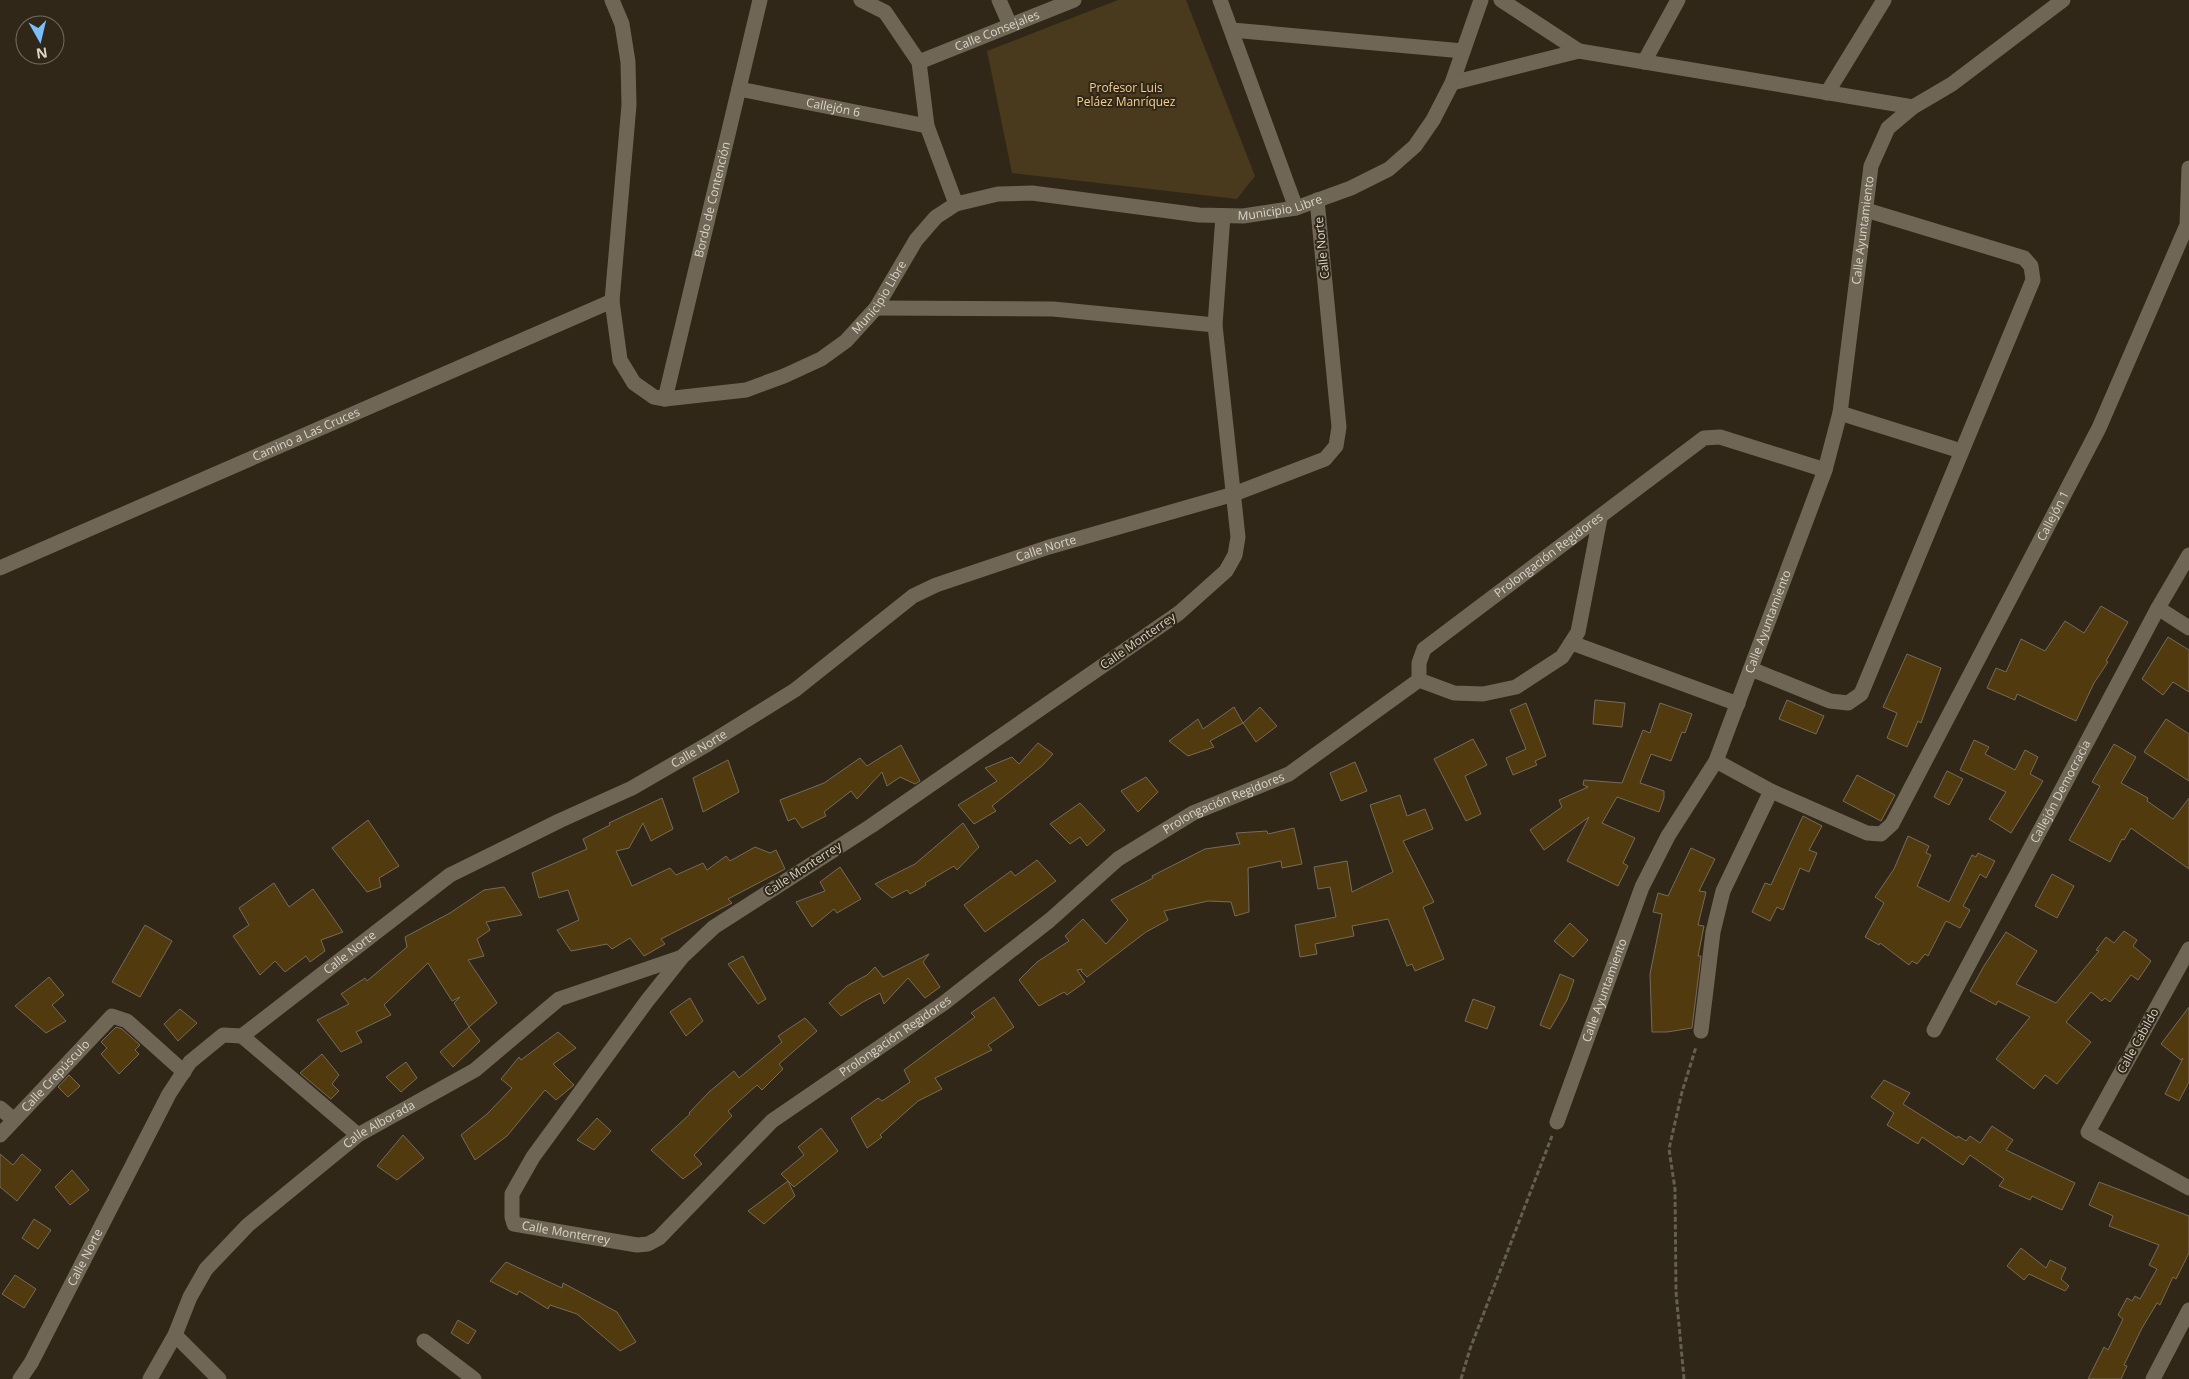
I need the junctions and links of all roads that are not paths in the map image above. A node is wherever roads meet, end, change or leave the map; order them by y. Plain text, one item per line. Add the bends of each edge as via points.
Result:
1 (612, 0) edge
2 (760, 0) edge
3 (861, 0) edge
4 (1000, 0) edge
5 (1074, 0) edge
6 (1220, 0) edge
7 (1482, 0) edge
8 (1500, 0) edge
9 (1678, 0) edge
10 (1884, 0) edge
11 (2064, 0) edge
12 (1010, 25) junction
13 (1232, 30) junction
14 (1579, 51) junction
15 (1463, 52) junction
16 (919, 62) junction
17 (1644, 62) junction
18 (1452, 83) junction
19 (739, 89) junction
20 (1827, 93) junction
21 (1913, 107) junction
22 (927, 126) junction
23 (2189, 168) edge
24 (1317, 200) junction
25 (956, 204) junction
26 (1296, 208) junction
27 (1866, 210) junction
28 (1222, 216) junction
29 (2188, 226) edge
30 (612, 301) junction
31 (876, 308) junction
32 (1215, 324) junction
33 (665, 399) junction
34 (1840, 413) junction
35 (1961, 451) junction
36 (1825, 470) junction
37 (1234, 494) junction
38 (1600, 518) junction
39 (2189, 555) edge
40 (0, 568) edge
41 (2158, 608) junction
42 (2189, 628) edge
43 (1572, 644) junction
44 (1752, 669) junction
45 (1420, 680) junction
46 (1738, 704) junction
47 (1716, 760) junction
48 (1771, 791) junction
49 (2189, 949) edge
50 (682, 957) junction
51 (1934, 1030) dead end
52 (1701, 1031) road end
53 (242, 1036) junction
54 (184, 1072) junction
55 (0, 1108) edge
56 (14, 1120) junction
57 (1557, 1122) road end
58 (0, 1135) edge
59 (358, 1135) junction
60 (2189, 1188) edge
61 (638, 1245) joint
62 (2189, 1310) edge
63 (175, 1335) junction
64 (424, 1341) dead end
65 (20, 1379) edge
66 (150, 1379) edge
67 (219, 1379) edge
68 (474, 1379) edge
69 (2153, 1379) edge

1 - 30 street via 622,24 628,62 629,106
2 - 19 street, Bordo de Contención
3 - 16 street via 885,12
4 - 12 street
5 - 12 street, Calle Consejales
6 - 13 street
7 - 15 street, Municipio Libre
8 - 14 street
9 - 17 street
10 - 20 street
11 - 21 street, Calle Ayuntamiento via 1952,84
12 - 16 street, Calle Consejales
13 - 15 street
13 - 26 street
14 - 17 street
14 - 18 street
15 - 18 street, Municipio Libre
16 - 22 street
17 - 20 street
18 - 24 street, Municipio Libre via 1434,120 1415,146 1390,169
19 - 22 street, Callejón 6
19 - 33 street, Bordo de Contención
20 - 21 street
21 - 27 street, Calle Ayuntamiento via 1888,128 1871,166
22 - 25 street
23 - 29 street, Callejón 1
24 - 26 street, Municipio Libre
24 - 37 street, Calle Norte via 1340,427 1336,446 1325,459
25 - 28 street, Municipio Libre via 998,194 1032,192
25 - 31 street, Municipio Libre via 936,217 916,240
26 - 28 street, Municipio Libre
27 - 34 street, Calle Ayuntamiento
27 - 35 street via 2024,258 2031,266 2033,280
28 - 32 street, Calle Monterrey
29 - 48 street, Callejón 1 via 2098,428 1892,824 1881,834 1866,833
30 - 33 street via 620,360 634,382 654,396
30 - 40 street, Camino a Las Cruces
31 - 32 street via 1053,309
31 - 33 street, Municipio Libre via 846,341 821,359 784,376 746,390
32 - 37 street, Calle Monterrey
34 - 35 street
34 - 36 street, Calle Ayuntamiento
35 - 44 street via 1861,694 1848,703 1830,701
36 - 38 street, Prolongación Regidores via 1720,437 1704,438
36 - 44 street, Calle Ayuntamiento
37 - 50 street, Calle Monterrey via 1238,537 1236,555 1226,571 1179,613 871,826 714,927
37 - 53 street, Calle Norte via 1049,547 936,585 913,596 795,690 708,744 632,788 450,876
38 - 43 street via 1583,614
38 - 45 street, Prolongación Regidores via 1424,649 1419,663
39 - 41 street, Callejón Democracia
41 - 42 street
41 - 51 street, Callejón Democracia
43 - 45 street via 1562,657 1516,687 1484,694 1454,694
43 - 46 street
44 - 46 street, Calle Ayuntamiento
45 - 61 street, Prolongación Regidores via 1290,774 1193,813 1118,860 1050,920 944,1003 772,1121 659,1238
46 - 47 street, Calle Ayuntamiento
47 - 48 street
47 - 57 street, Calle Ayuntamiento via 1668,836 1642,886
48 - 52 street via 1723,892 1713,932
49 - 60 street, Calle Cabildo via 2088,1132
50 - 59 street, Calle Alborada via 559,999 475,1070
50 - 61 street, Calle Monterrey via 533,1157 512,1194 514,1224
53 - 54 street, Calle Norte via 223,1035 190,1062
53 - 59 street
54 - 56 street, Calle Crepúsculo via 127,1021 112,1016
54 - 65 street, Calle Norte
55 - 56 street
56 - 58 street, Calle Crepúsculo
59 - 63 street, Calle Alborada via 248,1225 206,1269 190,1297
62 - 69 street
63 - 66 street, Calle Alborada
63 - 67 street
64 - 68 street

